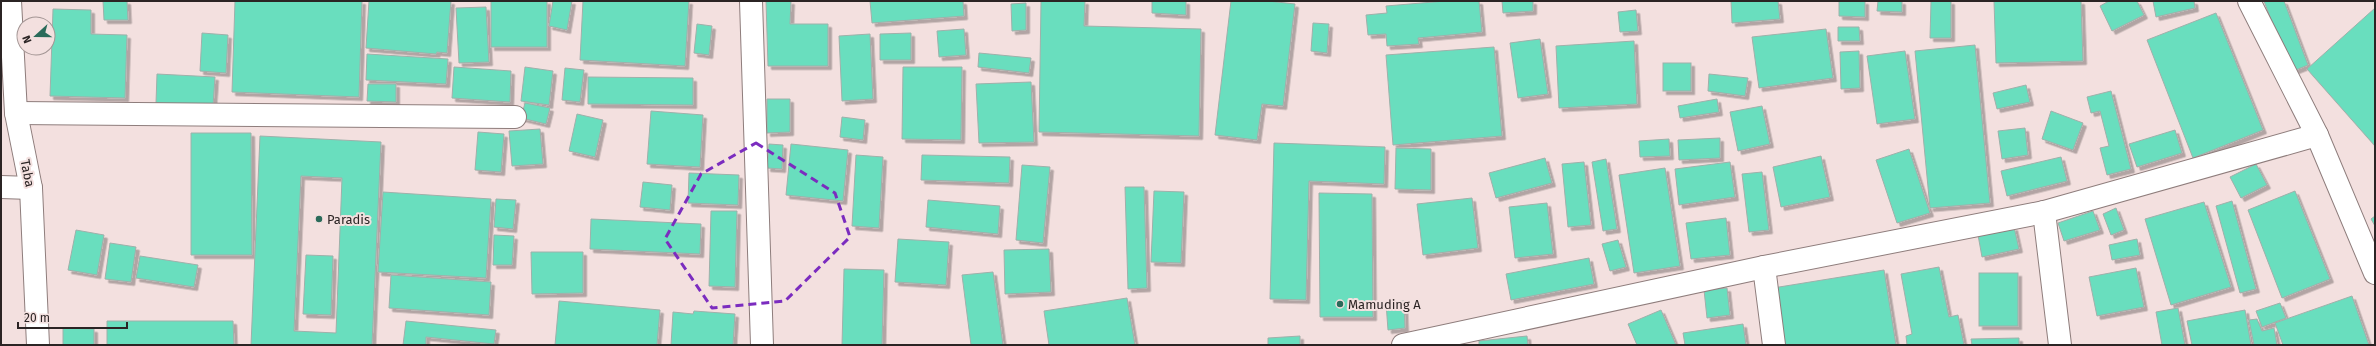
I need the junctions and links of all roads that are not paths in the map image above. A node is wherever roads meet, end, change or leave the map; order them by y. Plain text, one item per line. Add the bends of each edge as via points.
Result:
1 (10, 1) edge
2 (751, 1) edge
3 (2249, 1) edge
4 (16, 112) junction
5 (515, 117) dead end
6 (2317, 134) junction
7 (1, 187) edge
8 (31, 188) junction
9 (2044, 212) junction
10 (1764, 266) junction
11 (2375, 273) edge
12 (38, 345) edge
13 (762, 345) edge
14 (1403, 345) edge
15 (1774, 345) edge
16 (2060, 345) edge

1 - 4 street, Taba
2 - 13 street
3 - 6 street
4 - 5 street
4 - 8 street, Taba
6 - 9 street
6 - 11 street
7 - 8 street
8 - 12 street, Taba
9 - 10 street
9 - 16 street
10 - 14 street
10 - 15 street

